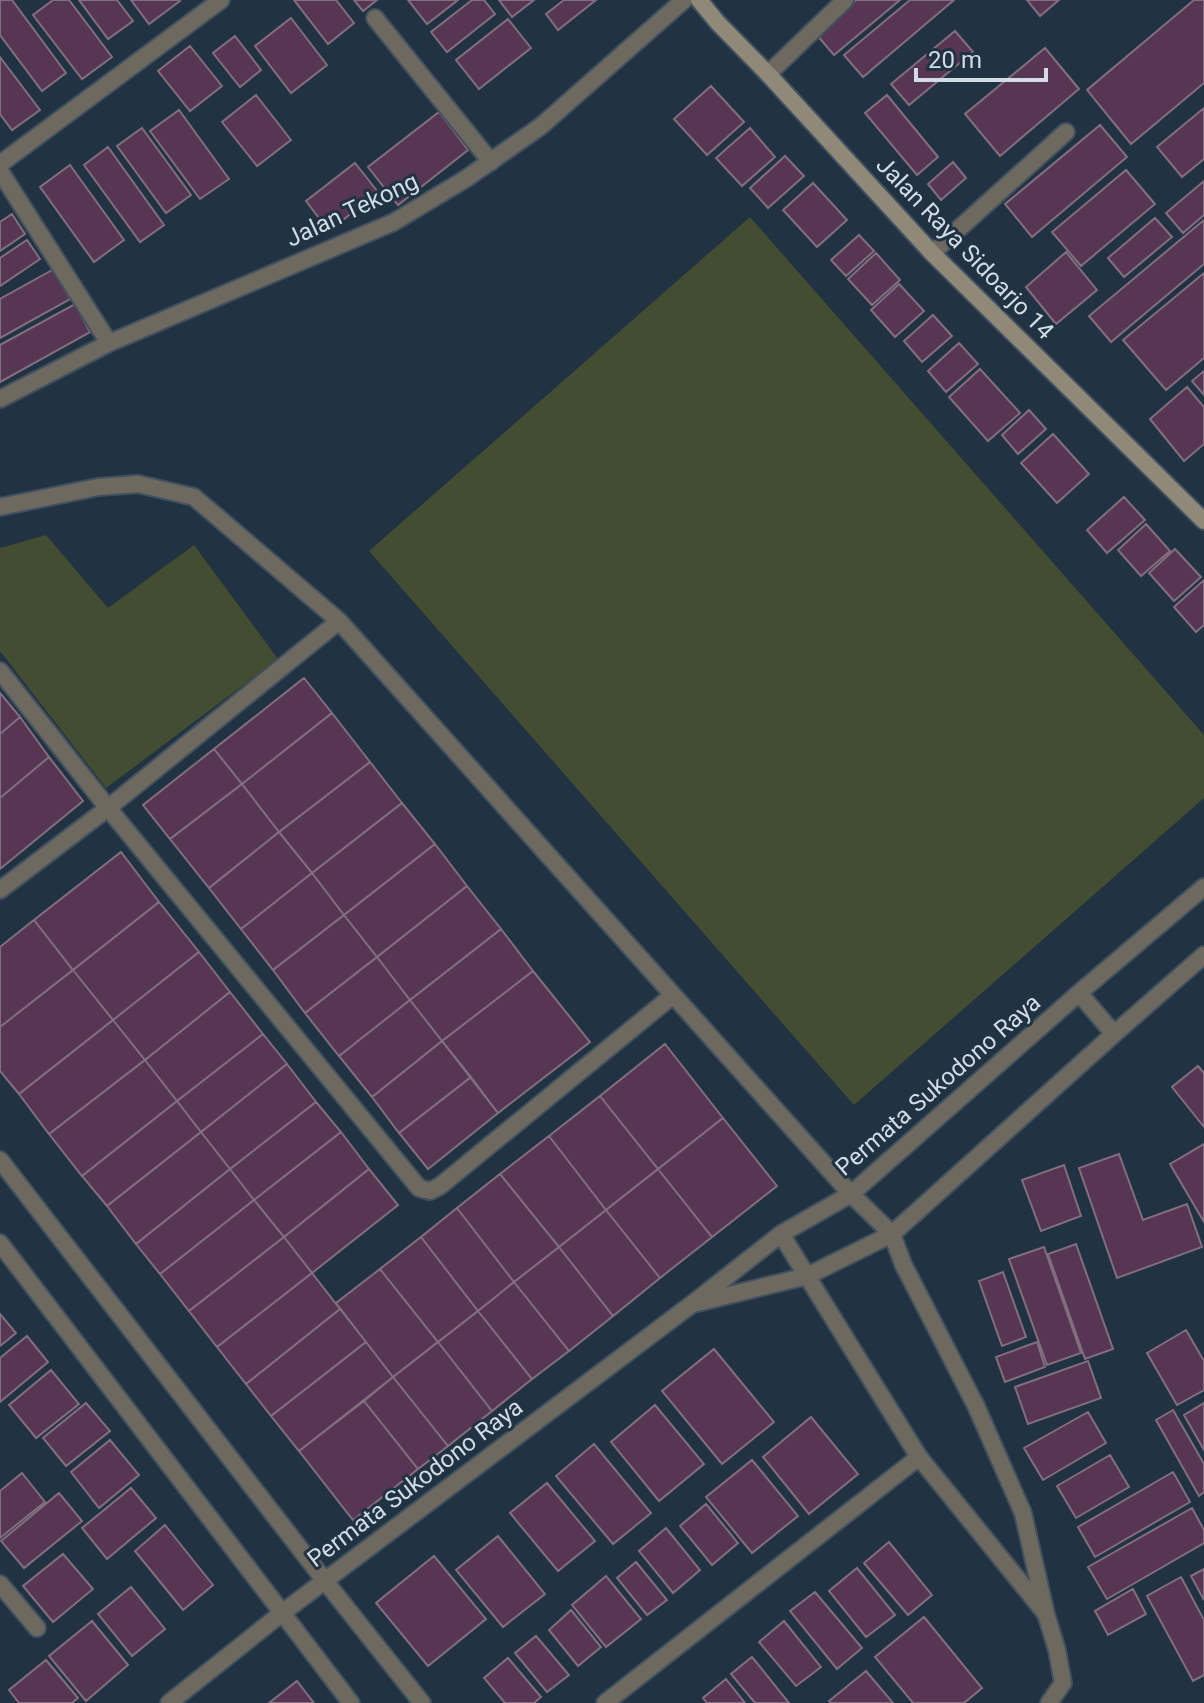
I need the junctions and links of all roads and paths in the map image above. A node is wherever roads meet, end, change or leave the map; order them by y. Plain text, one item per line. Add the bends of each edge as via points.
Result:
1 (221, 0) edge
2 (684, 0) edge
3 (699, 0) edge
4 (845, 0) edge
5 (375, 18) dead end
6 (765, 71) junction
7 (1066, 132) dead end
8 (491, 162) junction
9 (0, 164) edge
10 (0, 171) edge
11 (932, 253) junction
12 (109, 343) junction
13 (0, 399) edge
14 (0, 507) edge
15 (1204, 521) edge
16 (339, 621) junction
17 (0, 671) edge
18 (108, 808) junction
19 (1204, 887) edge
20 (0, 890) edge
21 (1204, 955) edge
22 (1079, 993) junction
23 (672, 996) junction
24 (1114, 1034) junction
25 (0, 1160) edge
26 (851, 1194) junction
27 (781, 1234) junction
28 (892, 1234) junction
29 (0, 1243) edge
30 (807, 1276) junction
31 (692, 1304) junction
32 (919, 1457) junction
33 (325, 1581) junction
34 (0, 1584) edge
35 (282, 1613) junction
36 (1046, 1614) junction
37 (37, 1628) dead end
38 (169, 1703) edge
39 (351, 1703) edge
40 (422, 1703) edge
41 (605, 1703) edge
42 (1049, 1703) edge

1 - 9 street
2 - 8 street, Jalan Tekong via 541,126
3 - 6 main road, Jalan Raya Sidoarjo 14
4 - 6 street
5 - 8 street
6 - 11 main road, Jalan Raya Sidoarjo 14
7 - 11 street
8 - 12 street, Jalan Tekong via 394,222
10 - 12 street
11 - 15 main road, Jalan Raya Sidoarjo 14
12 - 13 street, Jalan Tekong
14 - 16 street via 138,484 194,497
16 - 18 street
16 - 23 street
17 - 18 street
18 - 20 street
18 - 23 street via 419,1188 430,1191 440,1186
19 - 22 street, Permata Sukodono Raya
21 - 24 street, Permata Sukodono Raya
22 - 24 street
22 - 26 street, Permata Sukodono Raya
23 - 26 street
24 - 28 street, Permata Sukodono Raya
25 - 33 street
26 - 27 street, Permata Sukodono Raya
26 - 28 street
27 - 30 street
27 - 31 street, Permata Sukodono Raya
28 - 30 street, Permata Sukodono Raya
28 - 36 street via 1023,1513
29 - 35 street
30 - 31 street, Permata Sukodono Raya
30 - 32 street
31 - 33 street, Permata Sukodono Raya
32 - 36 street
32 - 41 street
33 - 35 street, Permata Sukodono Raya
33 - 40 street
34 - 37 street
35 - 38 street, Permata Sukodono Raya
35 - 39 street
36 - 42 street via 1063,1683

